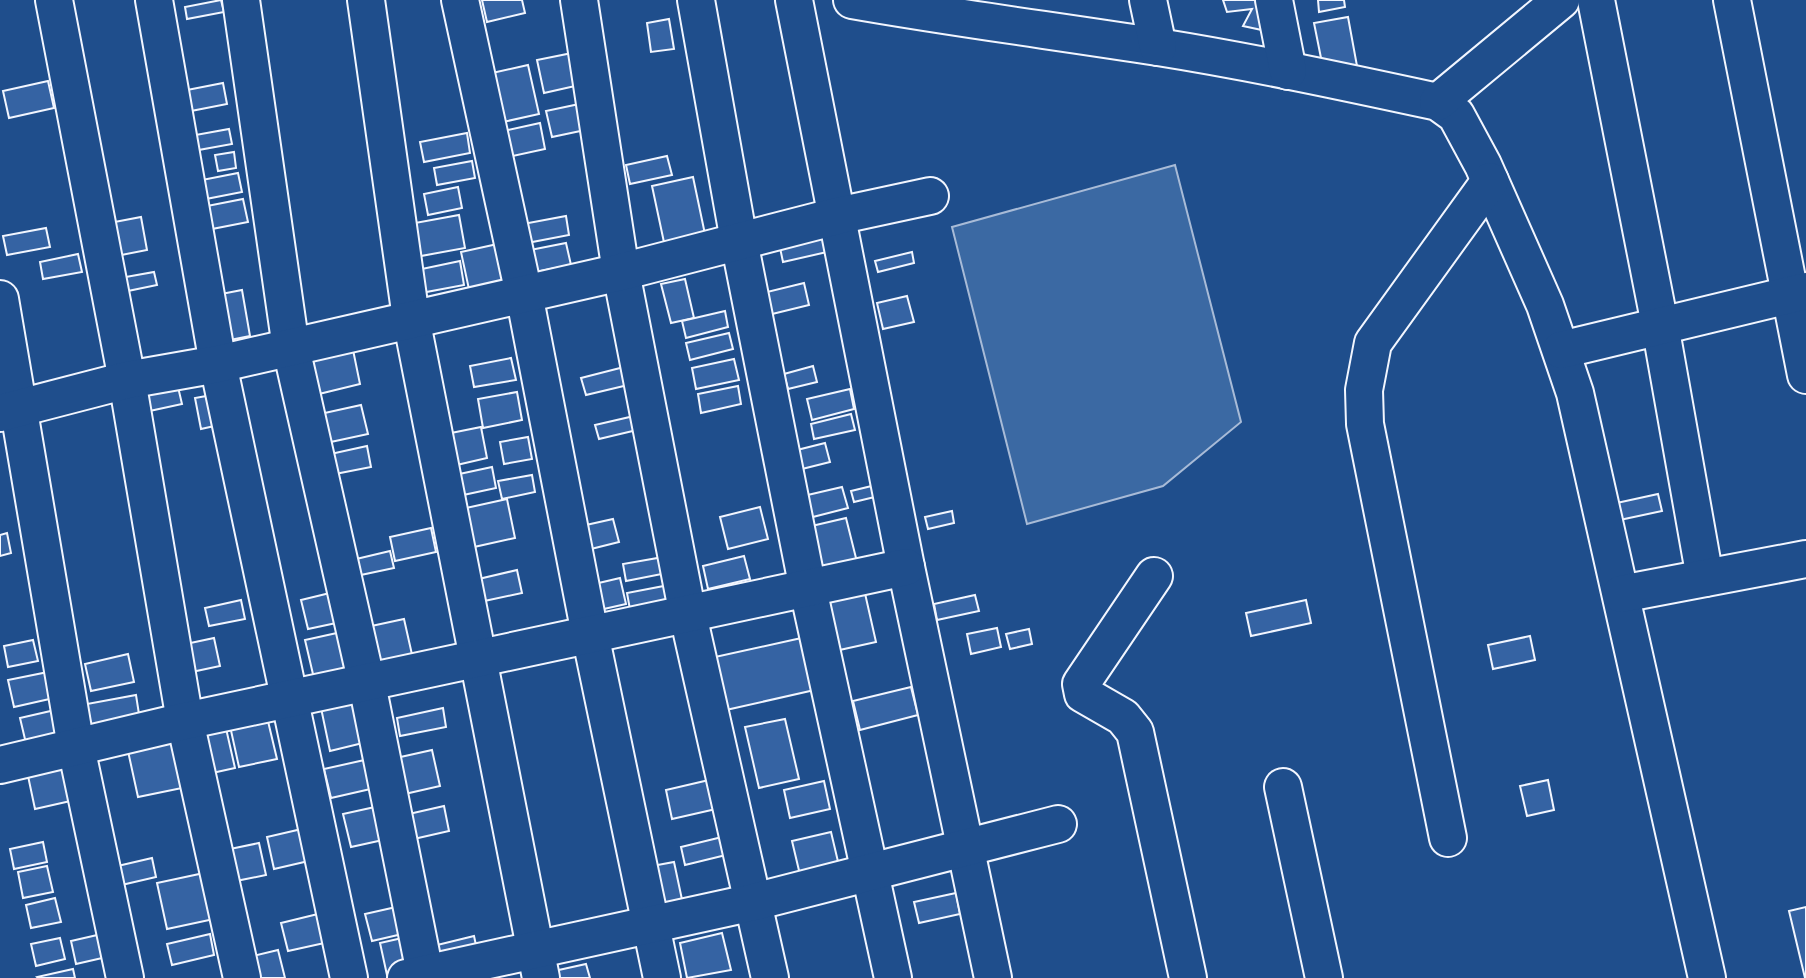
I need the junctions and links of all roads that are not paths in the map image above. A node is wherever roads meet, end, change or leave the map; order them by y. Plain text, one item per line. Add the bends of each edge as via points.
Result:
1 (54, 0) edge
2 (154, 0) edge
3 (241, 0) edge
4 (366, 0) edge
5 (460, 0) edge
6 (579, 0) edge
7 (696, 0) edge
8 (794, 0) edge
9 (852, 0) edge
10 (1148, 0) edge
11 (1274, 0) edge
12 (1561, 0) edge
13 (1732, 0) edge
14 (954, 9) edge
15 (1600, 14) edge
16 (1158, 47) junction
17 (1288, 71) junction
18 (1447, 108) junction
19 (1486, 173) junction
20 (930, 196) dead end
21 (837, 216) junction
22 (739, 241) junction
23 (621, 272) junction
24 (524, 294) junction
25 (1798, 294) edge
26 (0, 299) edge
27 (411, 318) junction
28 (1660, 325) junction
29 (291, 348) junction
30 (1561, 350) junction
31 (218, 364) junction
32 (1806, 375) edge
33 (127, 380) junction
34 (9, 411) edge
35 (1806, 559) edge
36 (906, 567) junction
37 (1154, 576) dead end
38 (1705, 578) junction
39 (808, 589) junction
40 (1621, 594) junction
41 (688, 615) junction
42 (590, 634) junction
43 (476, 659) junction
44 (367, 684) junction
45 (290, 701) junction
46 (185, 721) junction
47 (76, 747) junction
48 (0, 764) edge
49 (1283, 787) dead end
50 (1058, 824) dead end
51 (1448, 838) dead end
52 (966, 848) junction
53 (870, 871) junction
54 (754, 902) junction
55 (649, 925) junction
56 (537, 964) edge
57 (419, 977) edge
58 (125, 978) edge
59 (242, 978) edge
60 (349, 978) edge
61 (662, 978) edge
62 (770, 978) edge
63 (893, 978) edge
64 (993, 978) edge
65 (1188, 978) edge
66 (1324, 978) edge
67 (1707, 978) edge

1 - 33 street
2 - 31 street
3 - 29 street
4 - 27 street
5 - 24 street
6 - 23 street
7 - 22 street
8 - 21 street
9 - 14 street
10 - 16 street
11 - 17 street
12 - 18 street
13 - 25 street
14 - 16 street
15 - 28 street
16 - 17 street
17 - 18 street
18 - 19 street
19 - 30 street
19 - 51 street via 1373,343 1364,390 1365,424
20 - 21 street
21 - 22 street
21 - 36 street
22 - 23 street
22 - 39 street
23 - 24 street
23 - 41 street
24 - 27 street
24 - 42 street
25 - 28 street
25 - 32 street
26 - 34 street
27 - 29 street
27 - 43 street
28 - 30 street
28 - 38 street
29 - 31 street
29 - 44 street
30 - 40 street
31 - 33 street
31 - 45 street
33 - 34 street
33 - 46 street
34 - 47 street
35 - 38 street
36 - 39 street
36 - 52 street
37 - 65 street via 1081,684 1083,694 1123,717 1135,732
38 - 40 street
39 - 41 street
39 - 53 street
40 - 67 street
41 - 42 street
41 - 54 street
42 - 43 street
42 - 55 street
43 - 44 street
43 - 56 street
44 - 45 street
44 - 57 street
45 - 46 street
45 - 60 street
46 - 47 street
46 - 59 street
47 - 48 street
47 - 58 street
49 - 66 street
50 - 52 street
52 - 53 street
52 - 64 street
53 - 54 street
53 - 63 street
54 - 55 street
54 - 62 street
55 - 56 street
55 - 61 street
56 - 57 street

